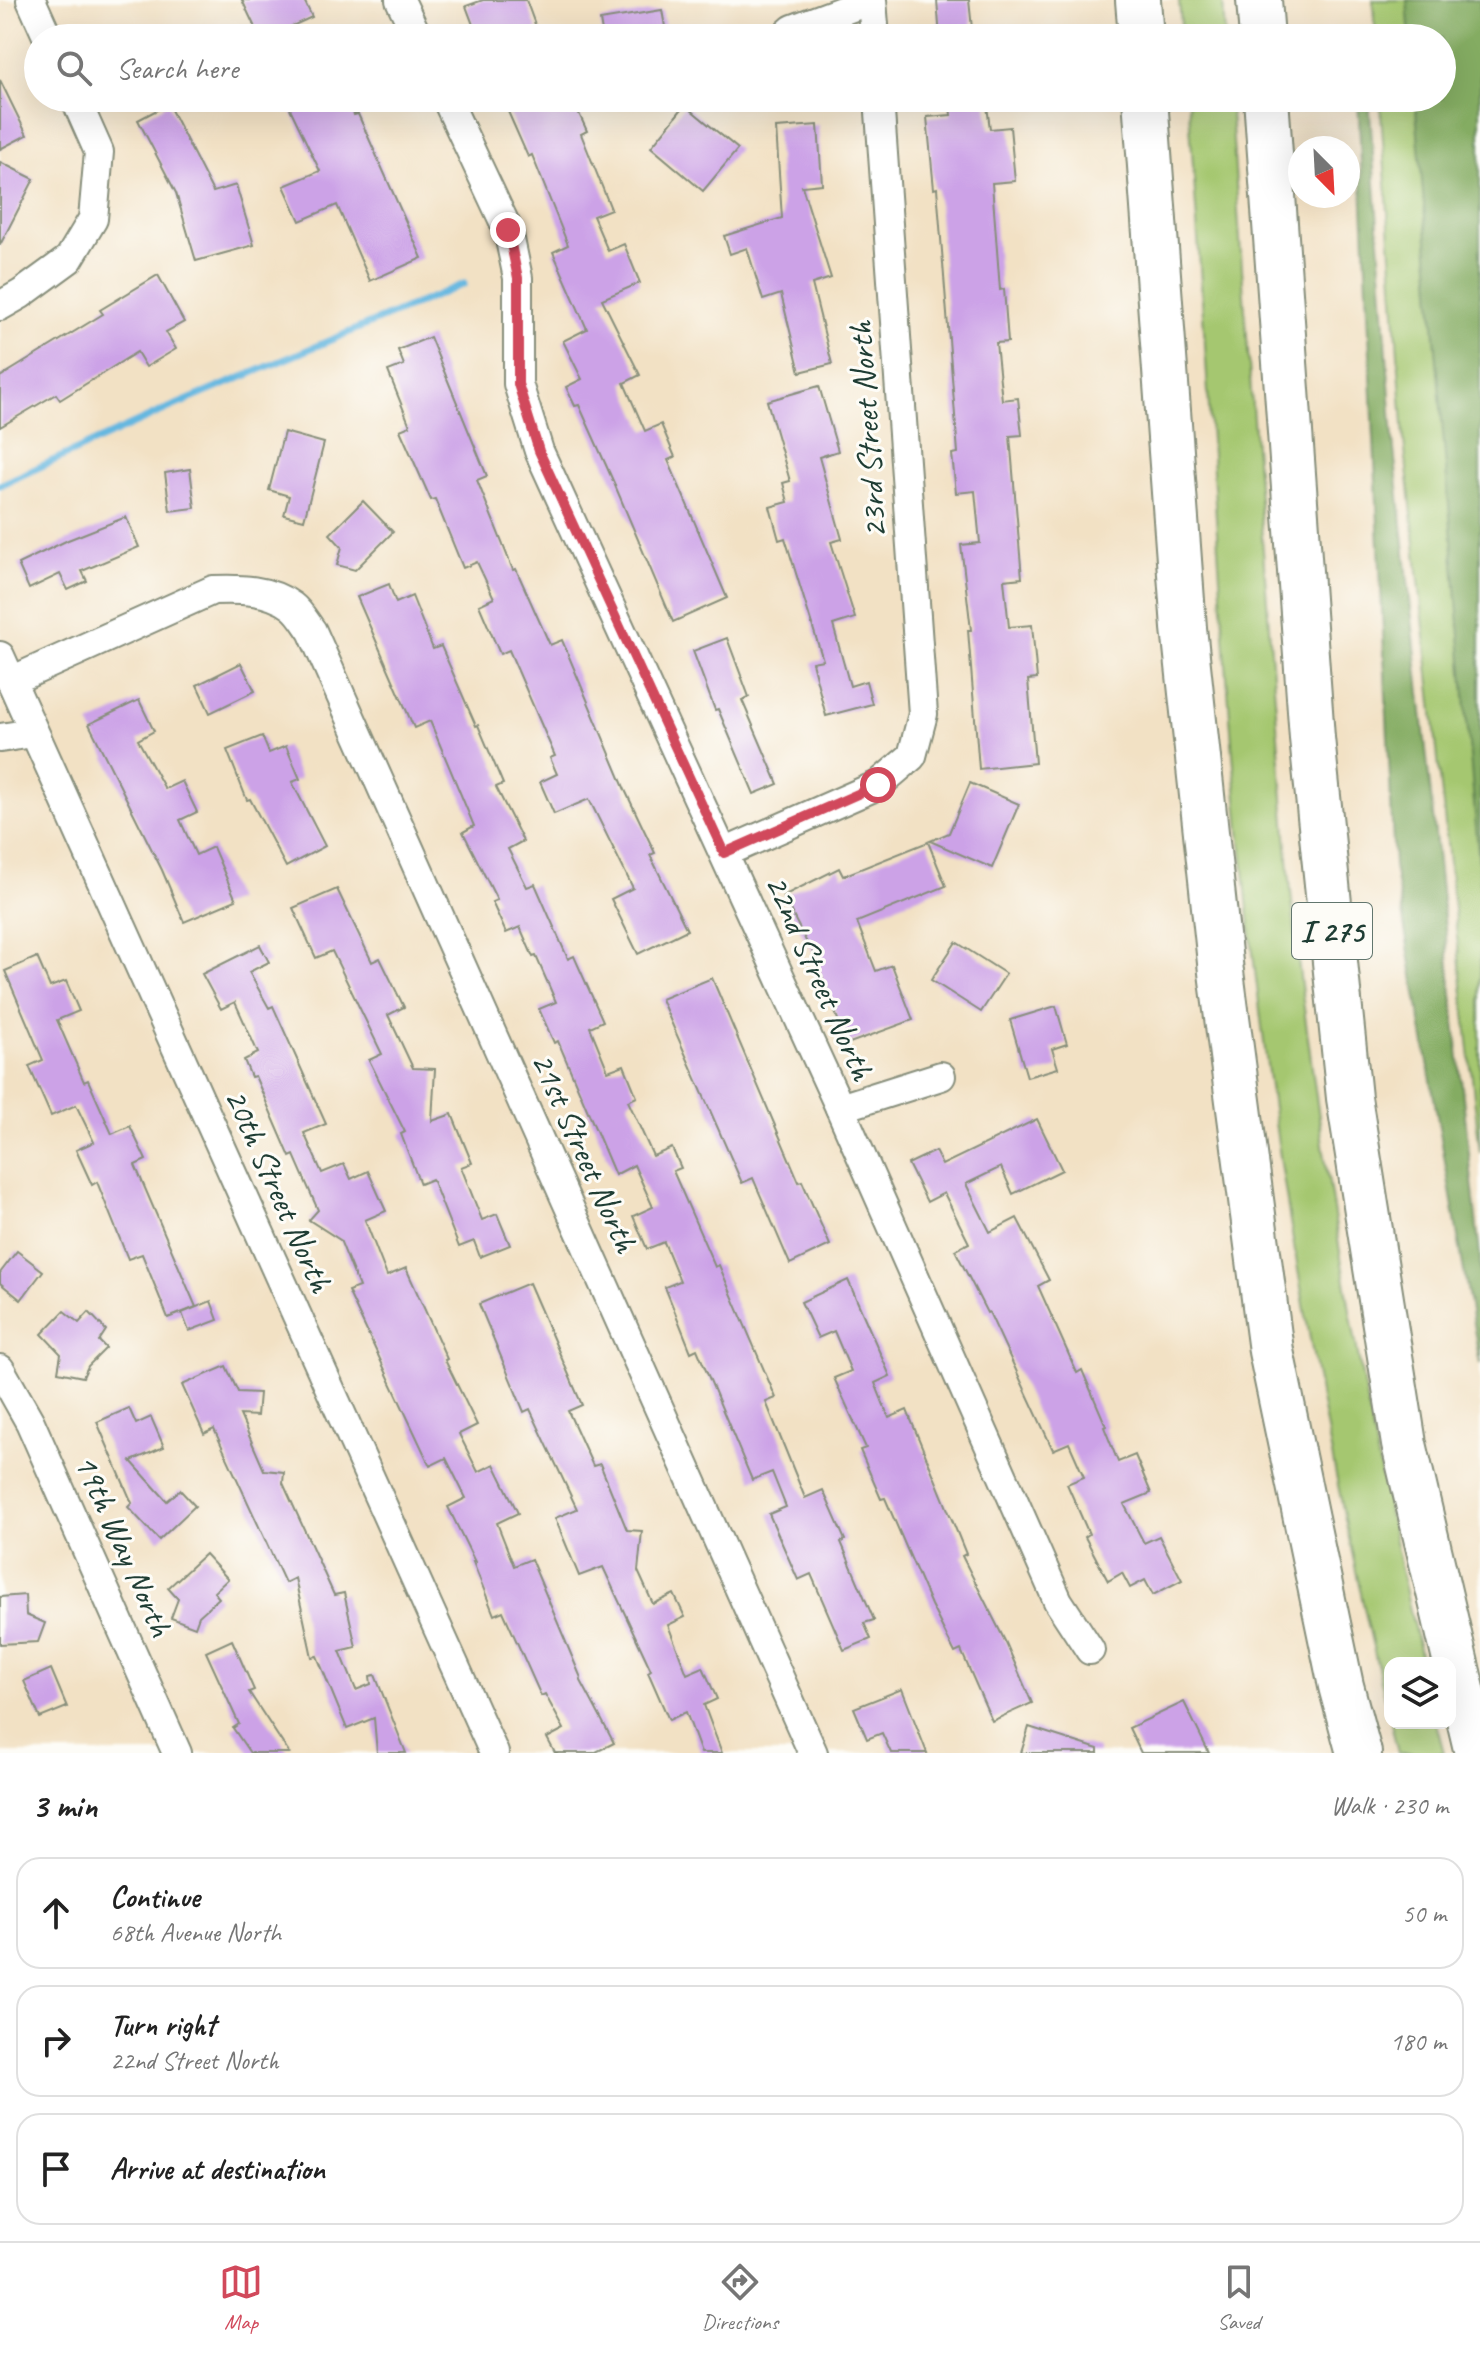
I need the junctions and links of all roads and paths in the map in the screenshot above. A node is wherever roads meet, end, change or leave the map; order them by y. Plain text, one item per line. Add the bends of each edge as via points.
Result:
1 (31, 0) edge
2 (400, 0) edge
3 (872, 0) edge
4 (1138, 0) edge
5 (1259, 0) edge
6 (42, 24) edge
7 (411, 24) edge
8 (807, 24) edge
9 (874, 24) edge
10 (1140, 24) edge
11 (1261, 24) edge
12 (81, 112) edge
13 (453, 112) edge
14 (880, 112) edge
15 (1146, 112) edge
16 (1267, 112) edge
17 (0, 306) edge
18 (6, 668) edge
19 (33, 733) junction
20 (0, 738) edge
21 (724, 853) junction
22 (941, 1076) dead end
23 (840, 1108) junction
24 (0, 1369) edge
25 (1090, 1650) dead end
26 (177, 1753) edge
27 (494, 1753) edge
28 (813, 1753) edge
29 (1359, 1753) edge
30 (1477, 1753) edge

1 - 6 street
2 - 7 street
3 - 8 street
3 - 9 street
4 - 10 highway
5 - 11 highway
12 - 17 street via 99,152 93,219 69,259
13 - 21 street, 22nd Street North via 508,230 518,278 518,384 539,451
14 - 21 street, 23rd Street North via 923,714 912,756 878,785
15 - 29 highway via 1184,628 1227,1019 1271,1351
16 - 30 highway, I 275 via 1312,738 1349,1098 1404,1444
18 - 19 street, 20th Street North
18 - 28 street, 21st Street North via 213,590 247,589 272,596 293,607 312,631
19 - 20 street
19 - 27 street, 20th Street North
21 - 23 street, 22nd Street North
22 - 23 street
23 - 25 street, 22nd Street North via 1058,1601
24 - 26 street, 19th Way North via 30,1422

